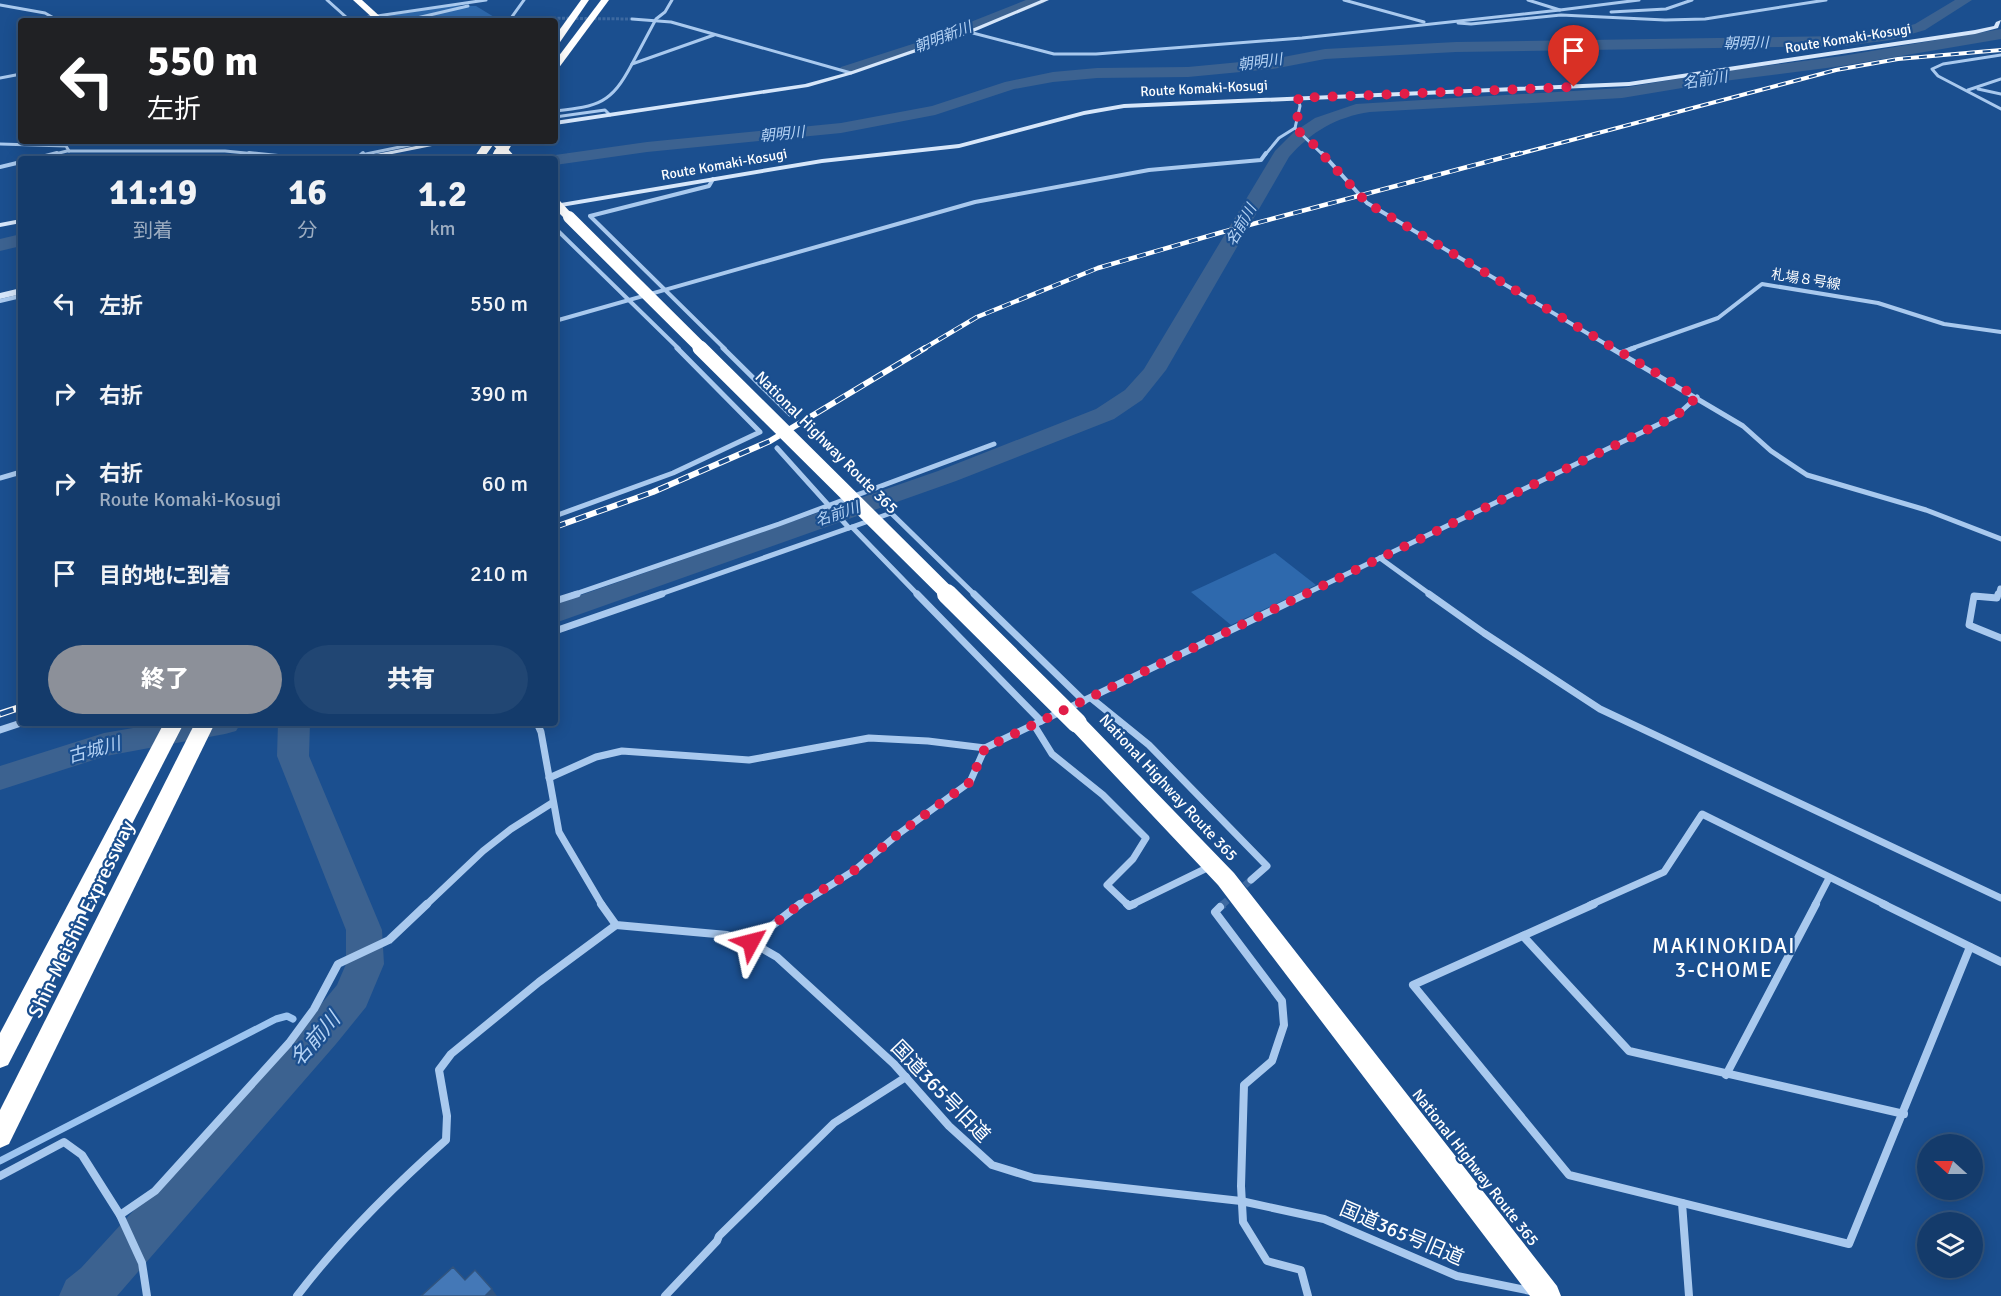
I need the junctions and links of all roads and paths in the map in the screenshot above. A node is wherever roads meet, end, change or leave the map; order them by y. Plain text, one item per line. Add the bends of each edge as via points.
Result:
1 (327, 0) edge
2 (357, 0) edge
3 (486, 0) edge
4 (524, 0) edge
5 (585, 0) edge
6 (605, 0) edge
7 (610, 0) edge
8 (672, 0) edge
9 (1046, 0) edge
10 (1344, 0) edge
11 (1528, 0) edge
12 (1639, 0) edge
13 (1692, 0) edge
14 (1826, 0) edge
15 (477, 2) junction
16 (0, 5) edge
17 (1560, 10) junction
18 (1561, 15) junction
19 (54, 18) edge
20 (340, 18) edge
21 (378, 18) edge
22 (385, 18) edge
23 (419, 18) edge
24 (511, 18) edge
25 (632, 19) tunnel mouth
26 (656, 19) junction
27 (2001, 22) edge
28 (1427, 23) junction
29 (1416, 24) junction
30 (969, 32) junction
31 (714, 35) junction
32 (576, 38) junction
33 (558, 39) edge
34 (2001, 55) edge
35 (558, 64) edge
36 (632, 64) junction
37 (851, 73) junction
38 (18, 75) edge
39 (0, 78) edge
40 (2001, 80) edge
41 (1977, 89) junction
42 (1967, 91) junction
43 (2001, 94) edge
44 (1298, 98) junction
45 (2001, 109) edge
46 (558, 110) edge
47 (610, 115) junction
48 (558, 117) edge
49 (558, 123) edge
50 (1295, 129) junction
51 (0, 144) edge
52 (412, 144) edge
53 (437, 144) edge
54 (491, 144) edge
55 (497, 144) edge
56 (69, 151) junction
57 (47, 156) edge
58 (272, 156) edge
59 (359, 156) edge
60 (371, 156) edge
61 (481, 156) edge
62 (509, 156) edge
63 (18, 163) edge
64 (0, 167) edge
65 (713, 179) junction
66 (559, 208) edge
67 (18, 222) edge
68 (0, 225) edge
69 (558, 231) edge
70 (663, 290) junction
71 (18, 294) edge
72 (0, 298) edge
73 (630, 300) junction
74 (558, 320) edge
75 (2001, 332) edge
76 (1620, 353) junction
77 (1697, 397) junction
78 (790, 414) dead end
79 (994, 444) dead end
80 (777, 448) dead end
81 (18, 473) edge
82 (0, 478) edge
83 (830, 507) junction
84 (558, 515) edge
85 (848, 526) junction
86 (2001, 539) edge
87 (1380, 558) junction
88 (2000, 588) edge
89 (558, 600) edge
90 (558, 631) edge
91 (2001, 638) edge
92 (1084, 707) junction
93 (1038, 723) junction
94 (18, 724) edge
95 (172, 726) edge
96 (204, 726) edge
97 (538, 726) edge
98 (0, 730) edge
99 (985, 748) junction
100 (549, 778) junction
101 (552, 803) junction
102 (1212, 866) junction
103 (1829, 878) junction
104 (1251, 880) tunnel mouth
105 (2001, 898) edge
106 (1220, 907) dead end
107 (616, 925) junction
108 (1523, 936) junction
109 (751, 942) junction
110 (1970, 946) junction
111 (2001, 962) edge
112 (0, 1057) edge
113 (1726, 1075) junction
114 (906, 1077) junction
115 (1904, 1114) junction
116 (0, 1136) edge
117 (0, 1176) edge
118 (1241, 1201) junction
119 (1682, 1203) junction
120 (120, 1215) junction
121 (1548, 1295) edge
122 (147, 1296) edge
123 (297, 1296) edge
124 (665, 1296) edge
125 (1308, 1296) edge
126 (1689, 1296) edge

1 - 20 street via 346,17
2 - 21 highway
3 - 15 street
4 - 24 street
5 - 33 highway
6 - 32 highway
7 - 32 highway
8 - 26 street
9 - 30 main road
10 - 28 street
11 - 17 street
12 - 17 street
13 - 18 street via 1646,11
14 - 18 street via 1705,20
15 - 22 street
15 - 23 street
16 - 19 street
17 - 28 street
18 - 29 street via 1471,24
25 - 26 street
26 - 31 street
26 - 36 street
27 - 44 main road, Route Komaki-Kosugi via 1996,27 1963,34 1629,84
28 - 29 street
29 - 30 street via 1302,38 1096,54 1054,54
30 - 37 main road
31 - 36 street
31 - 37 street
32 - 35 highway
34 - 42 street via 1932,69
36 - 46 street via 616,92 607,98
37 - 47 main road via 782,91
38 - 39 street
40 - 41 street
41 - 42 street
41 - 43 street
42 - 45 street
44 - 50 street
44 - 65 main road, Route Komaki-Kosugi via 1124,106 959,146 822,161
47 - 48 street via 604,110
47 - 49 main road
50 - 70 street via 1279,138 1261,160 1149,170 975,202
50 - 76 street via 1367,203
51 - 56 street via 66,146
52 - 59 street
53 - 60 main road
54 - 61 highway
55 - 62 highway
56 - 57 street
56 - 58 street via 214,151
63 - 64 street
65 - 66 main road, Route Komaki-Kosugi
65 - 70 street via 709,186 591,216
66 - 92 highway, National Highway Route 365, bridge
67 - 68 main road
69 - 73 street
70 - 73 street
70 - 78 street
71 - 72 main road
73 - 74 street
73 - 84 street via 760,432 673,473
75 - 76 street, 札場８号線 via 1944,324 1885,304 1762,284 1718,318
76 - 77 street
77 - 86 street via 1807,475 1926,510
77 - 87 street via 1676,416
79 - 83 street
80 - 83 street
81 - 82 street
83 - 85 street
83 - 89 street
85 - 90 street
85 - 92 street via 891,513
85 - 93 street
87 - 92 street
87 - 105 street via 1600,709
88 - 91 street via 1997,598 1974,596 1969,625
92 - 93 street
92 - 102 highway, National Highway Route 365
92 - 104 street via 1149,745 1267,866
93 - 99 street
93 - 102 street via 1052,754 1103,795 1146,838 1134,859 1107,885 1130,906
94 - 98 street
95 - 112 highway, Shin-Meishin Expressway
96 - 116 highway, Shin-Meishin Expressway
97 - 100 street
99 - 100 street via 869,738 749,760 622,751 596,757
99 - 109 street via 970,782 855,870 804,901
100 - 101 street
101 - 107 street via 559,832
101 - 120 street via 483,851 388,940 338,964 314,1009 289,1043 155,1191
102 - 121 highway, National Highway Route 365
103 - 108 street via 1702,814 1664,872
103 - 110 street
103 - 113 street
106 - 118 street via 1215,912 1282,1001 1284,1025 1272,1061 1244,1085
107 - 109 street, 国道365号旧道 via 710,932
107 - 123 street via 451,1054 439,1070 447,1116 446,1140 391,1188
108 - 113 street via 1629,1051
108 - 119 street via 1413,985 1569,1174
109 - 114 street, 国道365号旧道 via 798,974
110 - 111 street
110 - 115 street
113 - 115 street
114 - 118 street, 国道365号旧道 via 949,1126 992,1165 1034,1178
114 - 124 street via 834,1123 719,1236
115 - 119 street via 1850,1244
117 - 120 street via 64,1142 82,1155
118 - 121 street, 国道365号旧道 via 1324,1219 1458,1276
118 - 125 street via 1243,1222 1267,1261 1301,1270
119 - 126 street
120 - 122 street via 142,1263

